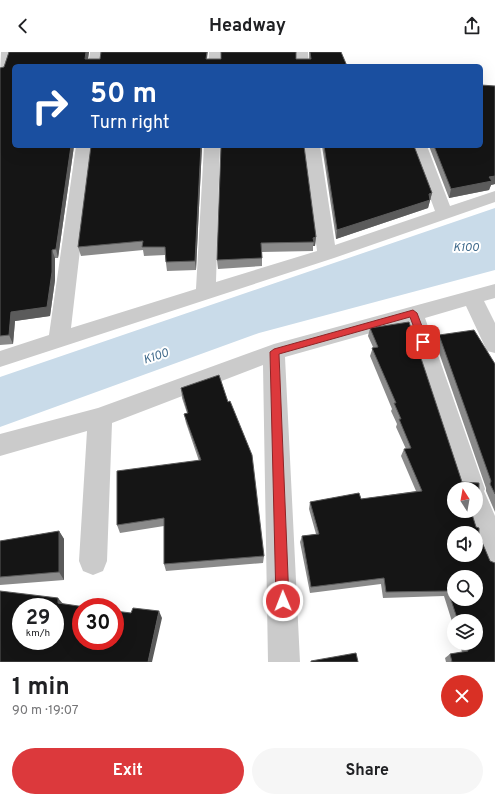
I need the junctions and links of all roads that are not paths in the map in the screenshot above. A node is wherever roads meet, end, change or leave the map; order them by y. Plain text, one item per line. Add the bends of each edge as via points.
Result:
1 (7, 52) edge
2 (96, 52) edge
3 (215, 52) edge
4 (302, 52) edge
5 (94, 64) edge
6 (214, 64) edge
7 (303, 64) edge
8 (0, 71) edge
9 (84, 148) edge
10 (212, 148) edge
11 (312, 148) edge
12 (420, 148) edge
13 (495, 196) edge
14 (444, 212) junction
15 (327, 254) junction
16 (495, 291) edge
17 (206, 293) junction
18 (472, 297) junction
19 (413, 313) junction
20 (59, 340) junction
21 (495, 345) edge
22 (274, 352) junction
23 (0, 359) edge
24 (100, 417) junction
25 (0, 445) edge
26 (470, 482) edge
27 (482, 518) edge
28 (495, 556) edge
29 (93, 561) dead end
30 (284, 662) edge

1 - 8 street
2 - 5 street
3 - 6 street
4 - 7 street
9 - 20 street
10 - 17 street
11 - 15 street
12 - 14 street
13 - 14 street
14 - 15 street
15 - 17 street
16 - 18 street
17 - 20 street
18 - 19 street
18 - 21 street
19 - 22 street
19 - 26 street
20 - 23 street
22 - 24 street
22 - 30 street
24 - 25 street
24 - 29 street
27 - 28 street

